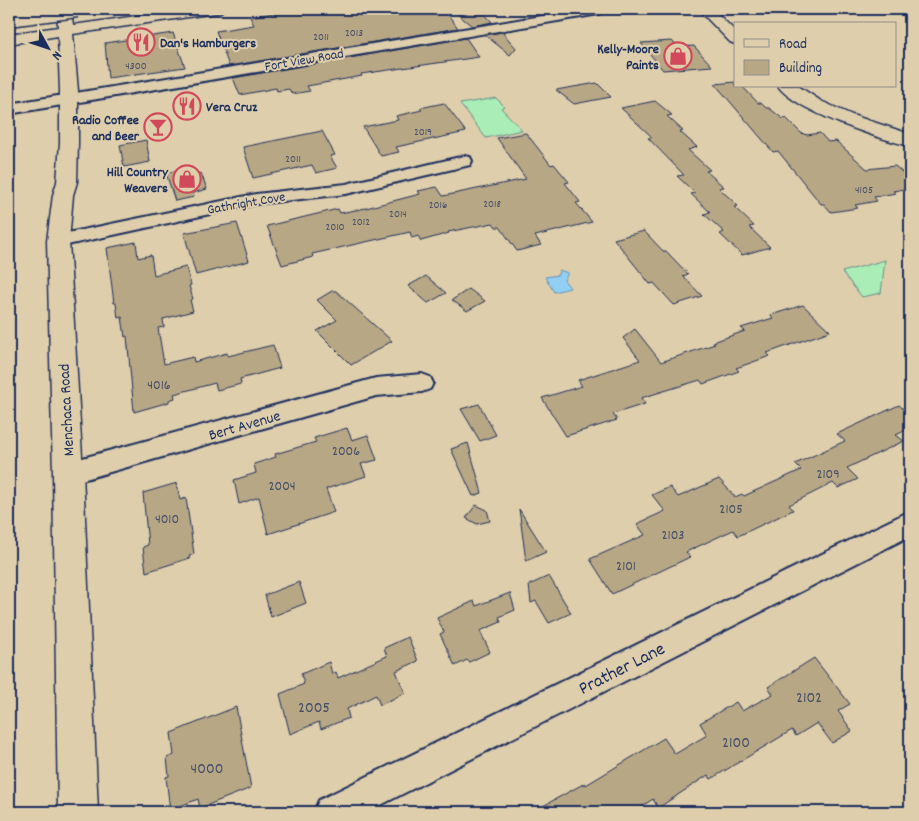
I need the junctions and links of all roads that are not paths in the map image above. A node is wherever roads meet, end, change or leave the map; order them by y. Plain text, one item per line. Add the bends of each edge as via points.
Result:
1 (24, 9) edge
2 (64, 9) edge
3 (77, 9) edge
4 (104, 9) edge
5 (216, 9) edge
6 (705, 9) edge
7 (600, 10) edge
8 (9, 18) edge
9 (148, 19) junction
10 (9, 31) edge
11 (66, 31) junction
12 (734, 37) edge
13 (9, 39) edge
14 (789, 88) edge
15 (69, 98) junction
16 (9, 109) edge
17 (910, 140) edge
18 (464, 161) dead end
19 (58, 241) junction
20 (422, 383) dead end
21 (68, 473) junction
22 (910, 523) edge
23 (78, 812) edge
24 (331, 812) edge

1 - 10 main road via 24,21
2 - 11 main road, Menchaca Road
3 - 8 main road, bridge
4 - 9 main road via 122,18
5 - 9 main road
6 - 12 main road
7 - 15 street, Fort View Road
9 - 11 main road
11 - 13 main road
11 - 15 main road, Menchaca Road
14 - 17 main road via 827,112
15 - 16 street, Fort View Road
15 - 19 main road, Menchaca Road via 67,182
18 - 19 street, Gathright Cove via 346,189 256,199
19 - 21 main road, Menchaca Road
20 - 21 street, Bert Avenue via 376,387
21 - 23 main road, Menchaca Road
22 - 24 street, Prather Lane

